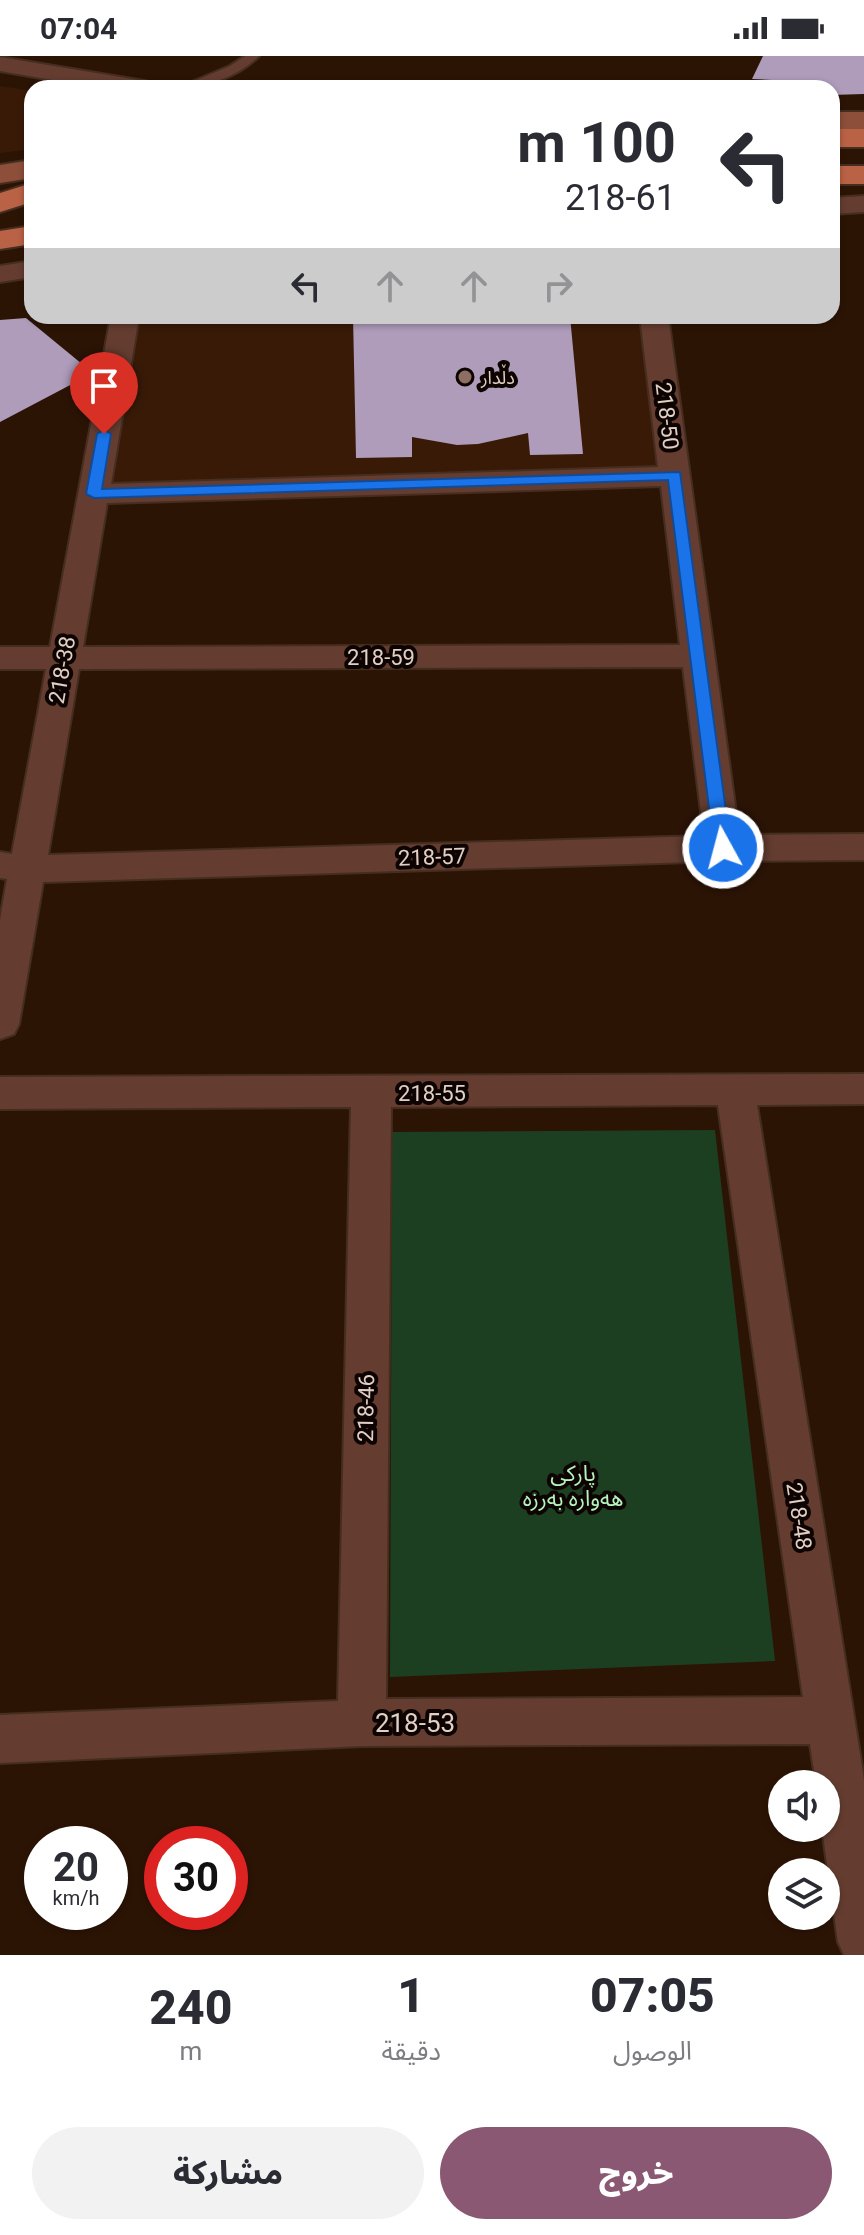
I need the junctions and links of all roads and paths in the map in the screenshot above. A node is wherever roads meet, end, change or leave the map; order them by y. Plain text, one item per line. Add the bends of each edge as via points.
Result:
1 (253, 56) edge
2 (0, 64) edge
3 (96, 80) edge
4 (206, 80) edge
5 (840, 121) edge
6 (864, 121) edge
7 (840, 138) edge
8 (864, 138) edge
9 (24, 170) edge
10 (0, 174) edge
11 (840, 175) edge
12 (864, 175) edge
13 (24, 197) edge
14 (0, 203) edge
15 (864, 204) edge
16 (840, 206) edge
17 (24, 236) edge
18 (0, 240) edge
19 (24, 270) edge
20 (0, 274) edge
21 (124, 324) edge
22 (655, 324) edge
23 (674, 476) junction
24 (94, 494) junction
25 (698, 656) junction
26 (63, 657) junction
27 (0, 658) edge
28 (864, 847) edge
29 (723, 848) junction
30 (14, 867) edge
31 (0, 1024) edge
32 (864, 1089) edge
33 (735, 1090) junction
34 (0, 1093) edge
35 (371, 1093) junction
36 (830, 1720) junction
37 (362, 1723) junction
38 (0, 1739) edge
39 (864, 1942) edge

1 - 4 lane
2 - 3 street
5 - 6 main road
7 - 8 highway
9 - 10 main road
11 - 12 highway
13 - 14 highway
15 - 16 street
17 - 18 highway
19 - 20 street
21 - 24 street, 218-38
22 - 23 street, 218-50
23 - 24 street
23 - 25 street, 218-50
24 - 26 street, 218-38
25 - 26 street, 218-59
25 - 29 street, 218-50
26 - 27 street, 218-59
26 - 30 street, 218-38
28 - 29 street, 218-57
29 - 30 street, 218-57
30 - 31 street, 218-38
32 - 33 street, 218-55
33 - 35 street, 218-55
33 - 36 street, 218-48
34 - 35 street, 218-55
35 - 37 street, 218-46
36 - 37 street, 218-53
36 - 39 street, 218-48
37 - 38 street, 218-53

